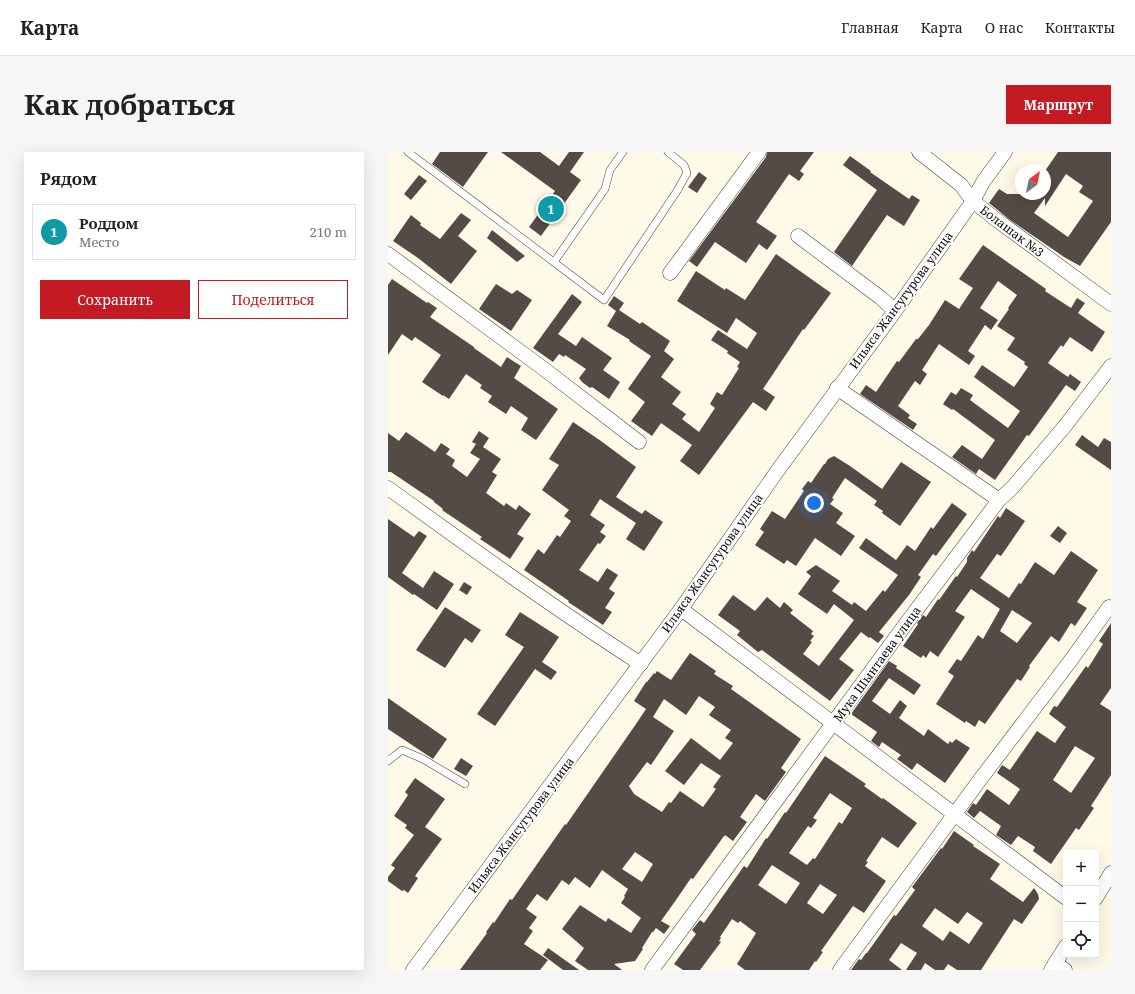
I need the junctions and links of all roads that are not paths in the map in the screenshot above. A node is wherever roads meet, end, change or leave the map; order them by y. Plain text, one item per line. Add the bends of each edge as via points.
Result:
1 (408, 152) edge
2 (623, 152) edge
3 (668, 152) edge
4 (759, 152) edge
5 (919, 152) edge
6 (1005, 152) edge
7 (973, 200) junction
8 (798, 236) dead end
9 (388, 254) edge
10 (554, 262) junction
11 (670, 273) dead end
12 (1111, 304) edge
13 (895, 311) junction
14 (1111, 366) edge
15 (837, 388) junction
16 (639, 442) dead end
17 (388, 488) edge
18 (999, 500) junction
19 (1109, 607) dead end
20 (681, 609) junction
21 (640, 664) junction
22 (833, 724) junction
23 (388, 761) edge
24 (465, 784) dead end
25 (955, 814) junction
26 (1111, 873) edge
27 (1099, 893) edge
28 (1063, 896) edge
29 (1063, 953) edge
30 (1057, 968) edge
31 (413, 970) edge
32 (652, 970) edge
33 (840, 970) edge

1 - 10 lane
2 - 10 lane via 610,170 605,189
3 - 10 lane via 684,165 687,173 604,300
4 - 11 street
5 - 7 street, Болашак №3 via 961,185
6 - 7 street, Ильяса Жансугурова улица
7 - 12 street, Болашак №3
7 - 13 street, Ильяса Жансугурова улица
8 - 13 street
9 - 16 street
13 - 15 street, Ильяса Жансугурова улица
14 - 18 street, Мука Шынтаева улица via 1065,426
15 - 18 street
15 - 20 street, Ильяса Жансугурова улица
17 - 21 street
18 - 22 street, Мука Шынтаева улица
19 - 25 street
20 - 21 street, Ильяса Жансугурова улица
20 - 22 street
21 - 31 street, Ильяса Жансугурова улица
22 - 25 street
22 - 32 street, Мука Шынтаева улица
23 - 24 lane via 402,750 423,759
25 - 28 street
25 - 33 street
26 - 27 street
29 - 30 street

